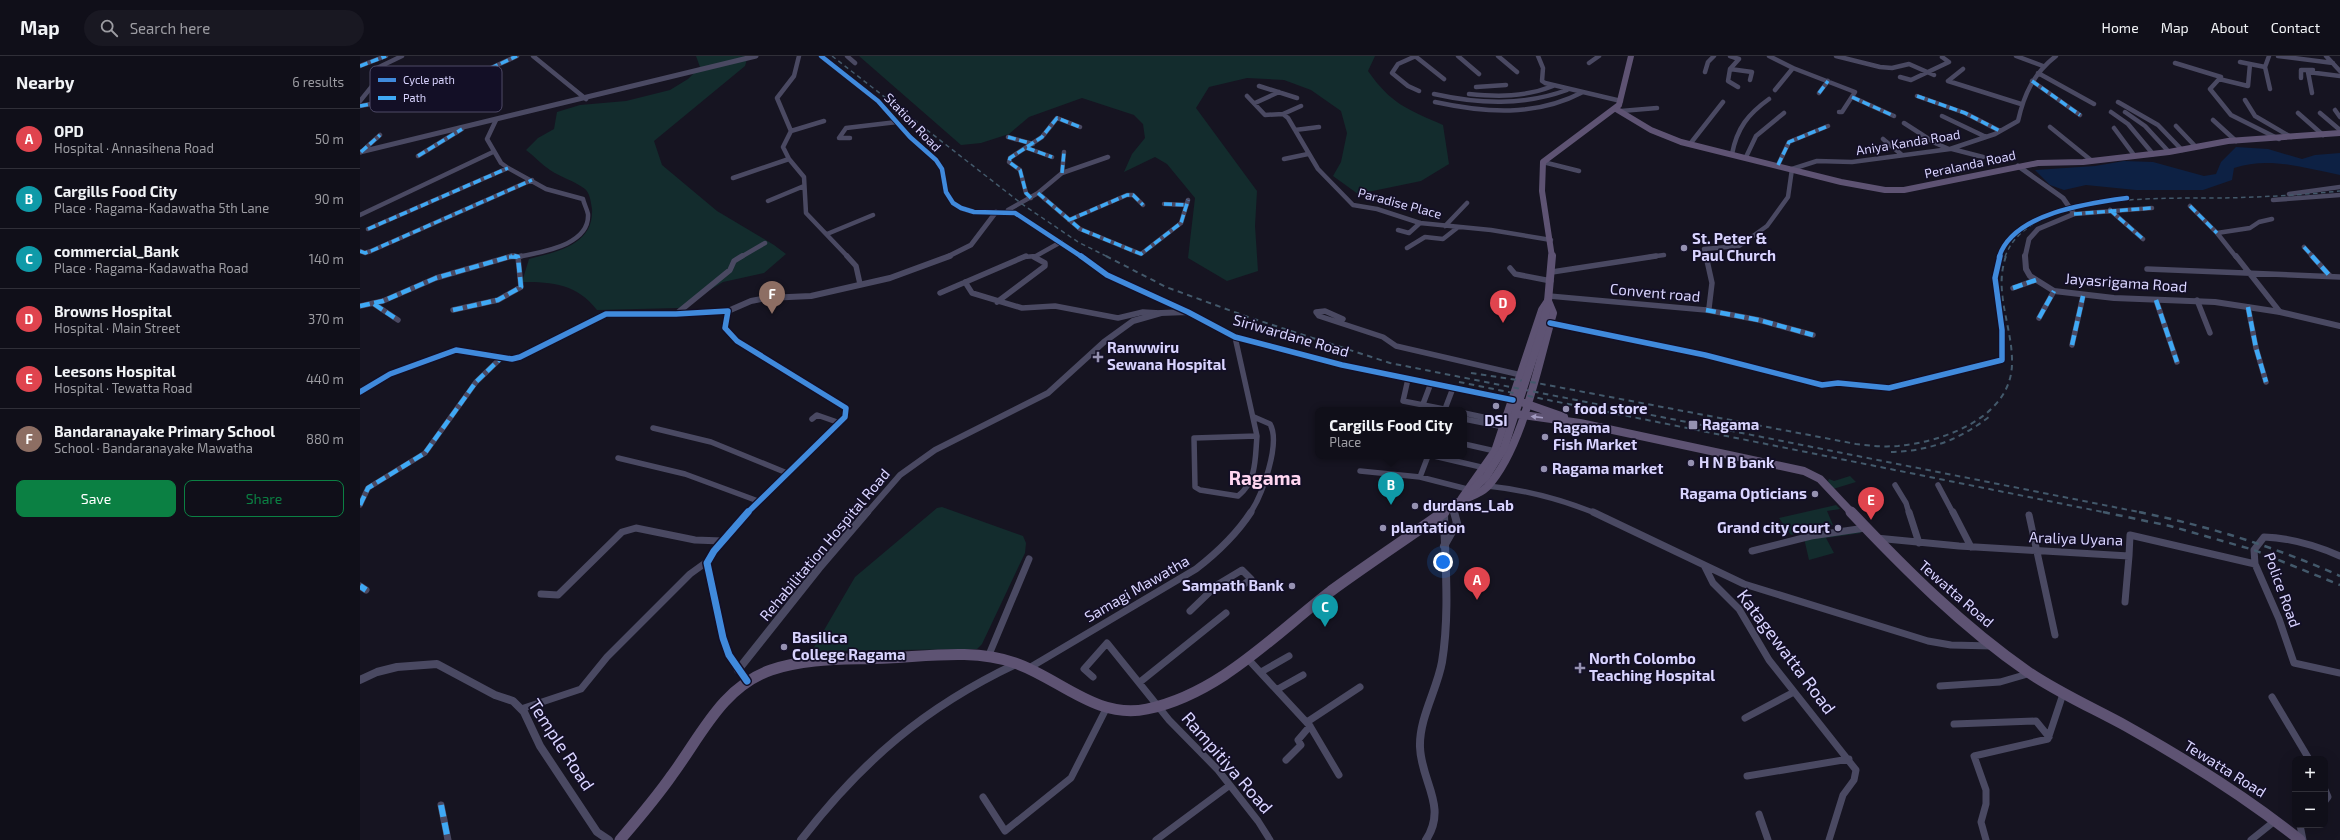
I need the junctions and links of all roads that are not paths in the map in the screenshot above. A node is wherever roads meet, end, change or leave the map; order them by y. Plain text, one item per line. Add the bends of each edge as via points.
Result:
1 (386, 56) edge
2 (402, 56) edge
3 (517, 56) edge
4 (533, 56) edge
5 (756, 56) edge
6 (799, 56) edge
7 (821, 56) edge
8 (847, 56) edge
9 (1415, 56) edge
10 (1458, 56) edge
11 (1498, 56) edge
12 (1538, 56) edge
13 (1599, 56) edge
14 (1631, 56) edge
15 (1714, 56) edge
16 (1730, 56) edge
17 (1769, 56) edge
18 (1836, 56) edge
19 (2016, 56) edge
20 (2056, 56) edge
21 (2270, 56) edge
22 (2278, 56) edge
23 (2326, 56) edge
24 (1942, 57) edge
25 (2240, 62) dead end
26 (855, 63) dead end
27 (1589, 63) dead end
28 (2176, 63) dead end
29 (2333, 63) junction
30 (2250, 64) junction
31 (360, 66) edge
32 (381, 66) edge
33 (495, 66) edge
34 (2043, 66) junction
35 (2265, 67) junction
36 (1793, 68) junction
37 (1730, 69) junction
38 (1962, 69) dead end
39 (2340, 71) edge
40 (1517, 72) dead end
41 (1705, 72) dead end
42 (1926, 72) junction
43 (2317, 72) junction
44 (2038, 73) junction
45 (1479, 74) dead end
46 (1934, 75) dead end
47 (2340, 76) edge
48 (1900, 77) dead end
49 (2301, 78) dead end
50 (1444, 79) dead end
51 (2219, 79) junction
52 (1750, 80) dead end
53 (1828, 81) junction
54 (2032, 81) junction
55 (1506, 85) dead end
56 (1259, 86) dead end
57 (1553, 86) junction
58 (1476, 87) dead end
59 (1491, 87) junction
60 (1738, 87) dead end
61 (370, 88) edge
62 (2270, 89) dead end
63 (1567, 90) junction
64 (1775, 90) dead end
65 (1419, 91) dead end
66 (1278, 92) junction
67 (1583, 92) junction
68 (1819, 93) dead end
69 (2312, 93) dead end
70 (1434, 94) dead end
71 (1469, 94) dead end
72 (1247, 96) dead end
73 (1497, 96) junction
74 (1917, 96) dead end
75 (1852, 97) junction
76 (586, 98) junction
77 (1297, 98) dead end
78 (1769, 99) dead end
79 (360, 100) edge
80 (2245, 100) dead end
81 (1621, 101) junction
82 (1435, 102) dead end
83 (1723, 102) dead end
84 (2118, 102) dead end
85 (1255, 103) junction
86 (370, 104) edge
87 (2021, 104) junction
88 (2094, 104) dead end
89 (360, 106) edge
90 (1301, 106) dead end
91 (1657, 108) dead end
92 (1619, 110) junction
93 (2335, 110) dead end
94 (1839, 112) dead end
95 (2111, 112) dead end
96 (2125, 112) dead end
97 (1784, 113) dead end
98 (2298, 113) dead end
99 (2320, 113) dead end
100 (1283, 114) junction
101 (1894, 116) dead end
102 (1942, 116) dead end
103 (2080, 116) dead end
104 (2340, 117) edge
105 (496, 120) junction
106 (2213, 120) dead end
107 (824, 121) dead end
108 (896, 122) junction
109 (1904, 123) dead end
110 (1828, 126) dead end
111 (2050, 126) dead end
112 (2176, 126) dead end
113 (1080, 127) dead end
114 (1319, 127) dead end
115 (2114, 128) dead end
116 (462, 129) junction
117 (1296, 130) junction
118 (791, 131) junction
119 (2000, 131) junction
120 (2340, 131) edge
121 (380, 135) dead end
122 (2323, 135) junction
123 (1008, 137) dead end
124 (1986, 137) junction
125 (850, 138) dead end
126 (2292, 138) junction
127 (1883, 139) dead end
128 (2279, 139) junction
129 (2236, 141) junction
130 (1032, 144) junction
131 (1690, 144) junction
132 (2196, 147) junction
133 (1027, 148) junction
134 (1951, 149) junction
135 (2182, 150) junction
136 (361, 152) edge
137 (493, 152) junction
138 (1064, 152) dead end
139 (2169, 152) junction
140 (1308, 154) junction
141 (1732, 154) junction
142 (2153, 154) junction
143 (1902, 155) junction
144 (2134, 155) junction
145 (418, 156) dead end
146 (1108, 157) dead end
147 (1746, 157) junction
148 (1982, 157) dead end
149 (1052, 158) dead end
150 (789, 159) junction
151 (1284, 159) dead end
152 (2092, 161) junction
153 (1543, 162) junction
154 (1778, 165) junction
155 (2018, 166) junction
156 (508, 168) junction
157 (1792, 169) junction
158 (1579, 171) dead end
159 (1062, 173) junction
160 (733, 178) dead end
161 (532, 180) junction
162 (804, 186) junction
163 (2340, 187) edge
164 (1038, 193) junction
165 (2289, 194) dead end
166 (2340, 195) edge
167 (1031, 198) junction
168 (2127, 198) dead end
169 (2273, 200) dead end
170 (768, 202) dead end
171 (1467, 203) dead end
172 (1164, 204) dead end
173 (1143, 205) dead end
174 (2068, 206) junction
175 (2190, 206) dead end
176 (2152, 208) dead end
177 (1008, 210) junction
178 (2110, 210) junction
179 (996, 212) junction
180 (360, 214) edge
181 (2074, 214) junction
182 (873, 215) dead end
183 (2272, 219) dead end
184 (1069, 220) junction
185 (1420, 223) junction
186 (1445, 226) junction
187 (1458, 228) junction
188 (368, 229) dead end
189 (1398, 230) dead end
190 (2216, 233) junction
191 (827, 234) junction
192 (2143, 239) dead end
193 (1551, 240) junction
194 (1061, 242) junction
195 (765, 243) dead end
196 (2304, 247) dead end
197 (1407, 248) dead end
198 (360, 250) edge
199 (1664, 255) dead end
200 (518, 257) junction
201 (1034, 257) junction
202 (1510, 268) dead end
203 (2147, 269) dead end
204 (1552, 272) junction
205 (2248, 272) junction
206 (2330, 276) junction
207 (2340, 277) edge
208 (2036, 280) junction
209 (1551, 281) junction
210 (965, 282) junction
211 (860, 284) junction
212 (2013, 288) dead end
213 (2054, 291) junction
214 (940, 293) dead end
215 (2083, 296) junction
216 (1549, 299) junction
217 (2156, 300) junction
218 (2198, 300) junction
219 (998, 302) junction
220 (374, 304) junction
221 (360, 306) edge
222 (2248, 306) junction
223 (454, 310) dead end
224 (1706, 310) junction
225 (728, 311) junction
226 (1188, 312) junction
227 (2280, 312) junction
228 (1161, 313) junction
229 (676, 314) junction
230 (2039, 318) dead end
231 (398, 320) dead end
232 (1341, 322) dead end
233 (1550, 324) junction
234 (2340, 326) edge
235 (2210, 333) dead end
236 (1812, 335) dead end
237 (1235, 337) junction
238 (2072, 345) dead end
239 (502, 357) junction
240 (2177, 362) dead end
241 (1521, 376) junction
242 (1408, 379) junction
243 (2266, 382) dead end
244 (1431, 383) junction
245 (1452, 388) junction
246 (360, 392) edge
247 (1513, 400) junction
248 (1526, 403) junction
249 (1423, 404) junction
250 (1435, 407) edge
251 (1448, 407) edge
252 (1509, 413) junction
253 (1467, 414) edge
254 (1522, 416) junction
255 (1254, 417) junction
256 (812, 419) dead end
257 (1467, 419) edge
258 (1580, 422) junction
259 (840, 423) junction
260 (1505, 425) junction
261 (653, 428) dead end
262 (1257, 436) junction
263 (1467, 445) edge
264 (1495, 451) junction
265 (618, 458) dead end
266 (1427, 459) edge
267 (1446, 459) edge
268 (1484, 468) junction
269 (1360, 471) dead end
270 (787, 473) junction
271 (1420, 477) junction
272 (1895, 485) dead end
273 (1938, 485) dead end
274 (1488, 486) junction
275 (1467, 489) junction
276 (758, 500) junction
277 (360, 505) edge
278 (1452, 507) junction
279 (2029, 515) dead end
280 (1865, 528) junction
281 (1875, 538) junction
282 (722, 541) junction
283 (1919, 543) junction
284 (1443, 547) junction
285 (1971, 547) junction
286 (1752, 551) dead end
287 (2035, 551) junction
288 (2129, 556) junction
289 (2340, 556) edge
290 (1029, 559) dead end
291 (708, 561) junction
292 (2255, 564) junction
293 (1705, 567) junction
294 (1243, 585) dead end
295 (542, 594) dead end
296 (2125, 602) dead end
297 (1190, 611) dead end
298 (1226, 614) dead end
299 (2055, 635) dead end
300 (1994, 647) junction
301 (1289, 656) dead end
302 (988, 657) junction
303 (1247, 658) junction
304 (1016, 664) junction
305 (1029, 668) junction
306 (738, 670) junction
307 (1261, 672) junction
308 (2032, 673) junction
309 (2340, 673) edge
310 (1303, 675) dead end
311 (1093, 677) dead end
312 (360, 680) edge
313 (747, 681) junction
314 (1140, 682) junction
315 (1940, 686) dead end
316 (1360, 687) dead end
317 (1278, 689) junction
318 (1794, 692) junction
319 (2063, 694) junction
320 (2272, 697) dead end
321 (1160, 707) junction
322 (521, 709) junction
323 (1106, 709) junction
324 (1746, 718) dead end
325 (1309, 724) junction
326 (1954, 724) dead end
327 (2049, 737) junction
328 (2307, 756) edge
329 (1849, 759) junction
330 (1286, 760) dead end
331 (1340, 775) dead end
332 (1747, 776) dead end
333 (1230, 786) junction
334 (983, 797) dead end
335 (441, 805) dead end
336 (1758, 814) dead end
337 (2276, 820) junction
338 (2301, 828) edge
339 (448, 840) edge
340 (609, 840) edge
341 (620, 840) edge
342 (801, 840) edge
343 (1156, 840) edge
344 (1270, 840) edge
345 (1426, 840) edge
346 (1768, 840) edge
347 (1829, 840) edge
348 (1986, 840) edge
349 (2251, 840) edge
350 (2300, 840) edge
351 (2303, 840) edge

1 - 31 street
2 - 32 street
3 - 33 street
4 - 76 street
5 - 76 street
6 - 118 street via 794,76 776,98
7 - 108 street, Station Road via 877,100
8 - 26 street
9 - 50 street
9 - 65 street via 1401,61 1393,68 1392,73
10 - 45 street
11 - 40 street
12 - 57 street via 1543,68 1542,81
13 - 27 street
14 - 81 main road
15 - 41 street via 1708,62
16 - 37 street via 1738,58
17 - 36 street
18 - 42 street via 1880,67 1892,68 1907,63
19 - 34 street
20 - 34 street, Aniya Kanda Road
21 - 35 street
22 - 29 street
23 - 29 street
24 - 42 street via 1949,62
25 - 30 street
28 - 51 street via 2219,75
29 - 39 street
30 - 35 street
30 - 51 street via 2248,86
34 - 44 street, Aniya Kanda Road
35 - 62 street
36 - 53 street
36 - 64 street
37 - 52 street via 1752,72
37 - 60 street via 1728,81
38 - 87 street via 1948,81
42 - 46 street
42 - 48 street via 1912,80
43 - 47 street
43 - 49 street via 2301,70
43 - 69 street via 2308,72
44 - 54 street, Aniya Kanda Road
44 - 88 street
51 - 128 street via 2210,89 2224,103 2228,113 2264,128
53 - 68 street
53 - 75 street via 1855,92
54 - 87 street, Aniya Kanda Road
54 - 103 street
55 - 59 street
56 - 66 street
57 - 63 street
57 - 73 street via 1539,92
58 - 59 street
59 - 73 street
61 - 79 street
63 - 67 street
63 - 70 street via 1554,96 1528,101 1492,103
66 - 77 street
66 - 85 street
67 - 81 street
67 - 82 street via 1563,102 1520,110 1472,109
71 - 73 street
72 - 85 street
74 - 119 street via 1964,113
75 - 94 street via 1842,112
75 - 101 street
76 - 105 street
78 - 141 street via 1753,110 1742,122 1735,136
80 - 126 street via 2256,116
81 - 92 main road
83 - 131 street
84 - 135 street via 2158,125
85 - 100 street via 1265,115
86 - 89 street
87 - 119 street, Aniya Kanda Road via 2018,121
90 - 100 street
91 - 92 street
92 - 131 main road, Peralanda Road via 1655,132
92 - 153 main road via 1575,136
93 - 104 street
95 - 142 street via 2128,124
96 - 139 street via 2145,126
97 - 147 street via 1756,136
98 - 122 street
99 - 120 street
100 - 117 street, Paradise Place
102 - 124 street
105 - 116 street
105 - 137 street via 487,139
106 - 129 street
107 - 118 street
108 - 125 street via 846,128 839,138
108 - 179 street, Station Road via 940,165 946,193 952,202 968,211
109 - 134 street via 1935,143
110 - 154 street via 1789,142
111 - 152 street
112 - 132 street
113 - 130 street via 1057,118 1042,137
114 - 117 street
115 - 144 street
116 - 136 street
116 - 145 street
117 - 140 street, Paradise Place
118 - 150 street via 783,148
119 - 124 street, Aniya Kanda Road
120 - 122 main road, Peralanda Road
121 - 136 street
122 - 126 main road, Peralanda Road
123 - 130 street
124 - 134 street, Aniya Kanda Road
126 - 128 main road, Peralanda Road
127 - 143 street
128 - 129 main road, Peralanda Road
129 - 132 main road, Peralanda Road
130 - 133 street
131 - 141 main road, Peralanda Road
132 - 135 main road, Peralanda Road
133 - 149 street
133 - 167 street via 1010,158 1009,162 1020,170 1026,193
134 - 143 street, Aniya Kanda Road
134 - 148 street
135 - 139 main road, Peralanda Road
137 - 156 street
137 - 180 street
138 - 159 street
139 - 142 main road, Peralanda Road
140 - 151 street
140 - 185 street, Paradise Place via 1318,170 1353,205 1377,209
141 - 147 main road, Peralanda Road
142 - 144 main road, Peralanda Road
143 - 157 street, Aniya Kanda Road via 1852,162 1817,161
144 - 152 main road, Peralanda Road
146 - 159 street
147 - 154 main road, Peralanda Road
150 - 160 street
150 - 162 street via 804,177
152 - 155 main road, Peralanda Road
153 - 158 street
153 - 193 main road via 1540,181
154 - 157 main road, Peralanda Road
155 - 157 main road, Peralanda Road via 1957,181 1894,190 1872,188
155 - 174 street via 2063,198
156 - 161 street
156 - 188 street
157 - 224 street, Convent road via 1788,197 1767,226 1738,246 1704,249 1712,283
159 - 164 street
161 - 198 street via 371,251 365,253
161 - 200 street via 546,189 583,199 588,209 585,228 575,240 556,248
162 - 170 street
162 - 191 street via 806,213
163 - 165 street
164 - 167 street
164 - 184 street
166 - 169 street
167 - 177 street
168 - 174 street
171 - 186 street
172 - 184 street via 1187,202 1180,223 1141,254 1080,229
173 - 184 street via 1133,195 1128,195
174 - 181 street
174 - 233 street via 2026,226 2008,243 1997,261 1995,276 2002,335 2002,360 1942,376 1889,388 1822,384 1705,355
175 - 190 street
176 - 178 street
177 - 179 street
177 - 194 street, Siriwardane Road
178 - 181 street
178 - 192 street
179 - 211 street via 971,245 960,253 890,278
181 - 208 street, Jayasrigama Road via 2038,229 2029,239 2024,260 2030,276
182 - 191 street
183 - 190 street via 2258,222 2250,228
185 - 186 street, Paradise Place
185 - 189 street via 1409,232
186 - 187 street, Paradise Place
187 - 193 street, Paradise Place via 1491,230
187 - 197 street via 1446,239 1425,237
190 - 205 street
191 - 211 street via 856,266
193 - 204 main road
194 - 201 street
194 - 226 street, Siriwardane Road via 1107,275
195 - 229 street via 734,261 730,270
196 - 206 street
199 - 204 street
200 - 220 street via 513,256 436,278
200 - 223 street via 521,287 515,292 504,298
201 - 210 street via 1027,256
201 - 219 street via 1045,263 1045,266
202 - 209 street via 1516,274
203 - 205 street
204 - 209 main road
205 - 206 street
205 - 227 street
206 - 207 street
208 - 212 street
208 - 213 street, Jayasrigama Road
209 - 216 main road
210 - 214 street
210 - 219 street via 972,293
211 - 225 street via 811,296 751,301
213 - 215 street, Jayasrigama Road
213 - 230 street
215 - 217 street, Jayasrigama Road
215 - 238 street
216 - 224 street, Convent road
216 - 233 main road via 1553,313
216 - 241 main road via 1542,310
216 - 278 main road, bridge via 1504,448 1486,478
217 - 218 street, Jayasrigama Road
217 - 240 street
218 - 222 street, Jayasrigama Road
218 - 235 street
219 - 228 street via 1022,308 1056,306 1110,318 1143,312
220 - 221 street
220 - 231 street
222 - 227 street, Jayasrigama Road
222 - 243 street
224 - 236 street via 1759,320
225 - 229 street
225 - 259 street via 725,328 737,342 846,408 846,418
226 - 228 street, Rehabilitation Hospital Road
226 - 237 street, Siriwardane Road
227 - 234 street, Jayasrigama Road
228 - 306 street, Rehabilitation Hospital Road via 1133,320 1104,342 1048,393 935,450 900,475 820,568
229 - 239 street via 606,314 530,354 512,359
232 - 241 street via 1383,336 1396,346
233 - 248 main road
237 - 242 street, Siriwardane Road
237 - 255 street via 1243,382
239 - 246 street via 456,350 397,371
239 - 277 street via 476,382 425,452 368,488
241 - 247 main road
242 - 244 street, Siriwardane Road
242 - 249 street via 1402,399
244 - 245 street, Siriwardane Road
244 - 249 street
245 - 247 street, Siriwardane Road
245 - 251 street
247 - 248 main road, Tewatta Road
247 - 252 main road
248 - 254 main road
248 - 258 main road, Tewatta Road
249 - 250 street
252 - 254 main road, Tewatta Road
252 - 260 main road
253 - 260 street
258 -> 254 main road, Tewatta Road
254 - 274 main road via 1504,463
255 - 262 street
255 - 305 street, Samagi Mawatha via 1266,420 1272,426 1274,434 1270,470 1261,495 1236,535 1211,559 1181,582
256 - 259 street via 818,415
257 - 260 street
258 - 280 main road, Tewatta Road via 1804,471 1820,479
259 - 270 street
260 - 264 main road
261 - 270 street via 711,442
262 - 262 street via 1194,438 1195,487 1238,496 1246,492 1253,472
263 - 264 street
264 - 268 main road
265 - 276 street via 685,474
266 - 271 street
267 - 268 street
268 - 275 main road
269 - 271 street
270 - 276 street
271 - 275 street
272 - 283 street via 1906,504
273 - 285 street
274 - 278 main road via 1476,497
274 - 293 street via 1564,501 1650,539
275 - 278 main road
276 - 282 street
278 - 284 street
278 - 284 street via 1457,523
278 - 303 main road via 1331,592
279 - 287 street
280 - 281 main road, Tewatta Road
280 - 286 street via 1811,536
281 - 283 street, Araliya Uyana
281 - 300 main road, Tewatta Road via 1898,563
282 - 291 street
282 - 295 street via 696,540 636,528 627,529 558,595
283 - 285 street, Araliya Uyana
284 - 345 street via 1445,629 1442,663 1420,745 1421,761 1436,805 1435,822
285 - 287 street, Araliya Uyana
287 - 288 street, Araliya Uyana
287 - 299 street
288 - 292 street, Araliya Uyana via 2130,535
288 - 296 street
289 - 292 street, Police Road via 2287,538 2264,537 2254,550
290 - 302 street
291 - 306 street via 723,638
291 - 322 street via 690,574 607,657 581,688
292 - 309 street, Police Road via 2294,662
293 - 300 street via 1788,600 1937,643
293 - 318 street, Katagewatta Road via 1713,583 1739,609 1769,660
294 - 297 street via 1252,579 1242,570 1217,585
298 - 314 street
300 - 308 main road, Tewatta Road
301 - 307 street
302 - 304 main road
302 - 313 main road via 935,656 824,661 772,670
303 - 307 street
303 - 321 main road via 1199,688
304 - 305 main road
304 - 342 street via 958,693 921,718 856,776 820,814
305 - 323 main road
306 - 313 street
307 - 317 street
308 - 315 street via 2000,682
308 - 319 main road, Tewatta Road
310 - 317 street
311 - 314 street, Rampitiya Road via 1084,669 1107,643
312 - 322 street, Temple Road via 397,667 438,664 495,695 513,701
313 - 341 main road via 715,710 682,761
314 - 321 street, Rampitiya Road
316 - 325 street
317 - 325 street
318 - 324 street
318 - 329 street, Katagewatta Road
319 - 327 street
319 - 337 main road, Tewatta Road via 2203,772
320 - 328 street
321 - 323 main road via 1131,712
321 - 333 street, Rampitiya Road
322 - 340 street, Temple Road via 540,746 597,832
323 - 334 street via 1071,778 1005,831
325 - 330 street via 1298,740 1301,745
325 - 331 street
326 - 327 street via 2036,721
327 - 348 street via 1974,756 1986,790 1982,822
329 - 332 street
329 - 347 street, Katagewatta Road via 1856,770 1854,780 1843,796
333 - 343 street
333 - 344 street, Rampitiya Road
335 - 339 street
336 - 346 street
337 - 349 street
337 - 350 main road, Tewatta Road
338 - 351 street

